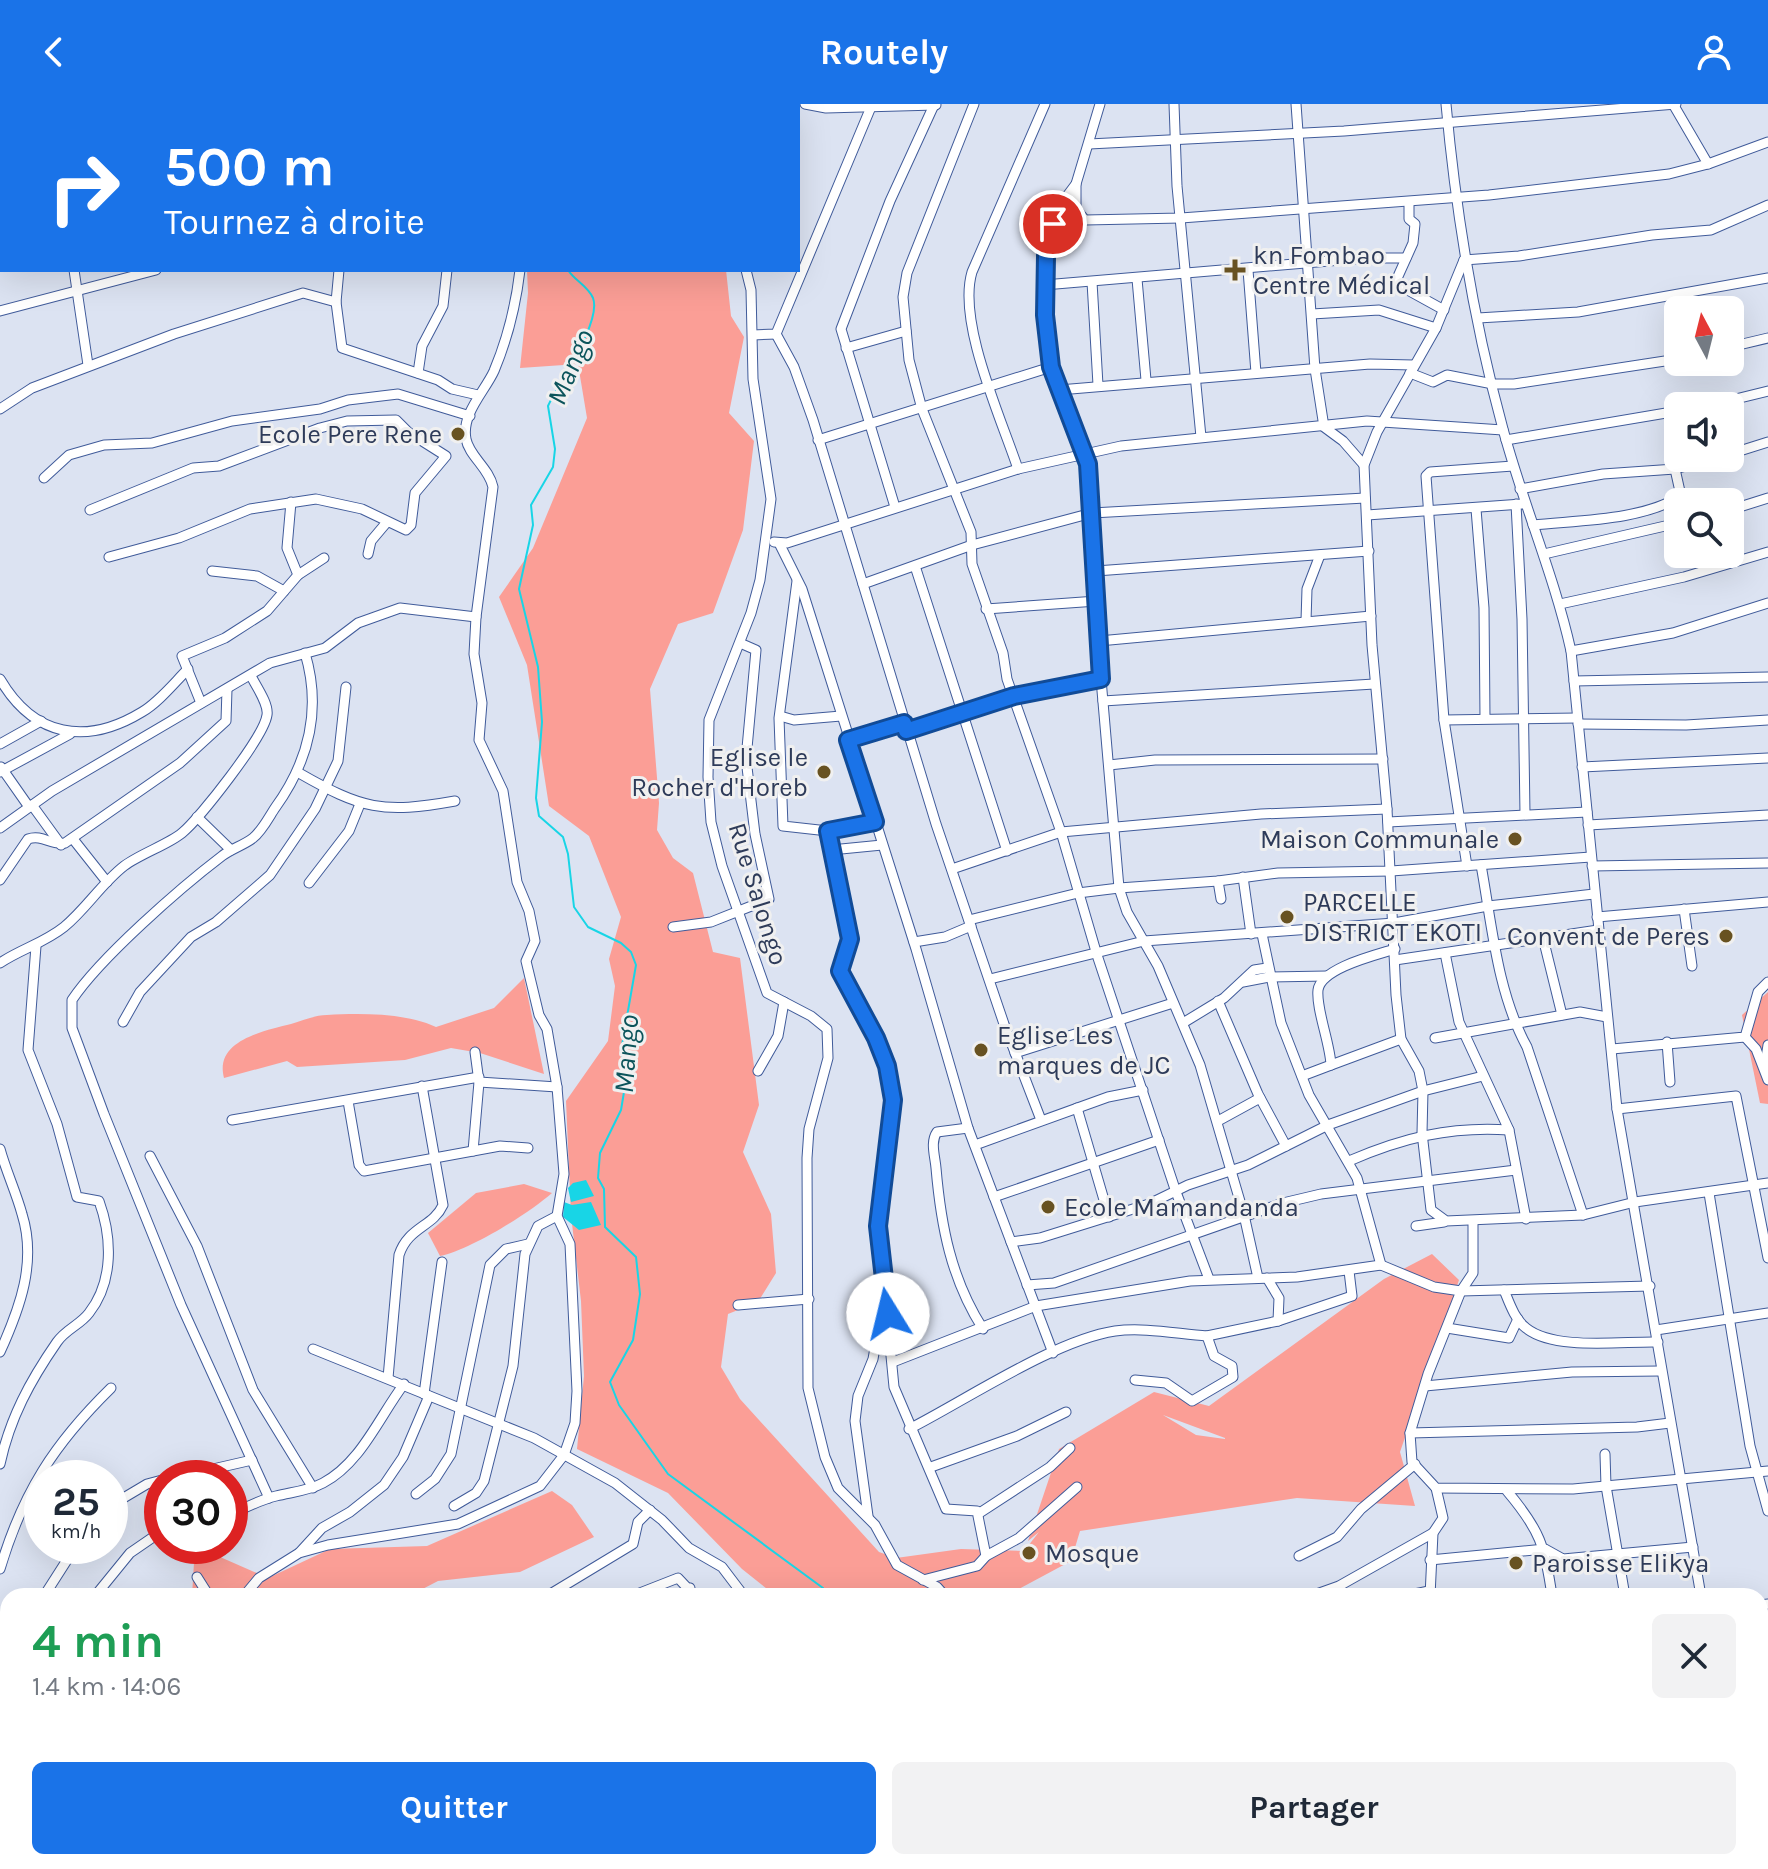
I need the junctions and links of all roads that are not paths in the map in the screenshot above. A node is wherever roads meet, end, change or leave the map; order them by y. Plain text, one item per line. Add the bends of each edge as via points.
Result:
1 (803, 104) edge
2 (940, 104) edge
3 (974, 104) edge
4 (1045, 104) edge
5 (1100, 104) edge
6 (1174, 104) edge
7 (1296, 104) edge
8 (1446, 104) edge
9 (1674, 104) edge
10 (934, 105) edge
11 (877, 106) edge
12 (1447, 122) junction
13 (1298, 134) junction
14 (1174, 139) junction
15 (1768, 142) edge
16 (1089, 144) junction
17 (1708, 164) junction
18 (1076, 184) junction
19 (1457, 198) junction
20 (1409, 202) junction
21 (1768, 205) edge
22 (1301, 209) junction
23 (1181, 218) junction
24 (1406, 258) junction
25 (1464, 260) junction
26 (1308, 264) junction
27 (1248, 270) junction
28 (74, 272) edge
29 (149, 272) edge
30 (339, 272) edge
31 (447, 272) edge
32 (520, 272) edge
33 (746, 272) edge
34 (1187, 275) junction
35 (1768, 278) edge
36 (1137, 279) junction
37 (1092, 282) junction
38 (1044, 285) junction
39 (79, 292) junction
40 (336, 302) junction
41 (1444, 310) junction
42 (0, 311) edge
43 (1312, 314) junction
44 (1478, 318) junction
45 (1436, 328) junction
46 (906, 331) junction
47 (776, 334) junction
48 (753, 335) junction
49 (1768, 338) edge
50 (1744, 344) edge
51 (846, 348) junction
52 (1664, 361) edge
53 (88, 365) junction
54 (1051, 367) junction
55 (1315, 369) junction
56 (1412, 369) junction
57 (418, 373) junction
58 (1256, 373) junction
59 (1194, 377) junction
60 (1146, 380) junction
61 (1493, 384) junction
62 (1098, 385) junction
63 (990, 386) junction
64 (1059, 390) junction
65 (1768, 391) edge
66 (478, 395) junction
67 (1744, 397) edge
68 (0, 409) edge
69 (922, 409) junction
70 (1664, 413) edge
71 (470, 416) junction
72 (1384, 421) junction
73 (869, 426) junction
74 (1324, 427) junction
75 (1505, 435) junction
76 (1201, 437) junction
77 (818, 440) junction
78 (1768, 442) edge
79 (1744, 450) edge
80 (1084, 454) junction
81 (1364, 465) junction
82 (1513, 466) junction
83 (1018, 469) junction
84 (1664, 470) edge
85 (1676, 472) edge
86 (44, 478) dead end
87 (1520, 489) junction
88 (952, 492) junction
89 (1365, 498) junction
90 (1768, 498) edge
91 (291, 502) junction
92 (1520, 504) junction
93 (1744, 506) edge
94 (895, 507) junction
95 (1476, 509) junction
96 (90, 510) dead end
97 (1426, 511) junction
98 (1092, 513) junction
99 (1367, 515) junction
100 (387, 522) junction
101 (843, 524) junction
102 (1533, 525) junction
103 (1664, 526) edge
104 (766, 542) junction
105 (779, 543) junction
106 (972, 545) junction
107 (1369, 551) junction
108 (1768, 552) edge
109 (368, 554) dead end
110 (1544, 554) junction
111 (1320, 555) junction
112 (109, 557) dead end
113 (324, 558) dead end
114 (915, 566) junction
115 (212, 571) dead end
116 (1096, 571) junction
117 (298, 575) junction
118 (797, 580) junction
119 (863, 584) junction
120 (284, 591) junction
121 (1097, 601) junction
122 (1768, 603) edge
123 (1560, 604) junction
124 (986, 609) junction
125 (1371, 616) junction
126 (476, 617) junction
127 (1306, 621) junction
128 (1099, 641) junction
129 (740, 643) junction
130 (1571, 651) junction
131 (305, 653) junction
132 (188, 669) junction
133 (251, 676) junction
134 (1768, 677) edge
135 (0, 679) edge
136 (1101, 679) junction
137 (1574, 681) junction
138 (1374, 684) junction
139 (346, 687) dead end
140 (227, 689) junction
141 (1014, 696) junction
142 (1103, 701) junction
143 (201, 703) junction
144 (961, 711) junction
145 (780, 716) junction
146 (841, 716) junction
147 (1522, 717) junction
148 (1485, 718) junction
149 (1444, 720) junction
150 (1768, 720) edge
151 (41, 721) junction
152 (1578, 721) junction
153 (905, 727) junction
154 (70, 734) junction
155 (848, 740) junction
156 (0, 744) edge
157 (1768, 758) edge
158 (1383, 759) junction
159 (1109, 765) junction
160 (1582, 767) junction
161 (1, 770) edge
162 (299, 773) junction
163 (327, 789) junction
164 (455, 801) dead end
165 (360, 804) junction
166 (30, 806) junction
167 (1387, 809) junction
168 (1587, 812) junction
169 (1525, 814) junction
170 (1768, 815) edge
171 (197, 817) junction
172 (1461, 818) junction
173 (875, 822) junction
174 (1388, 822) junction
175 (1588, 825) junction
176 (1114, 826) junction
177 (0, 828) edge
178 (828, 831) junction
179 (1061, 832) junction
180 (73, 839) junction
181 (61, 845) junction
182 (882, 845) junction
183 (231, 850) junction
184 (831, 850) junction
185 (1007, 851) junction
186 (1591, 861) junction
187 (1768, 863) edge
188 (1481, 865) junction
189 (1467, 866) junction
190 (952, 869) junction
191 (1391, 871) junction
192 (1243, 877) junction
193 (0, 880) edge
194 (1218, 881) junction
195 (107, 882) junction
196 (309, 883) dead end
197 (1119, 888) junction
198 (1078, 893) junction
199 (1594, 894) junction
200 (1221, 899) dead end
201 (1768, 902) edge
202 (1488, 906) junction
203 (1684, 909) junction
204 (738, 914) junction
205 (1597, 917) junction
206 (970, 923) junction
207 (1394, 923) junction
208 (673, 927) dead end
209 (1598, 930) junction
210 (1251, 934) junction
211 (1262, 934) junction
212 (1543, 938) junction
213 (1144, 941) junction
214 (914, 942) junction
215 (36, 946) junction
216 (1494, 946) junction
217 (1445, 953) junction
218 (1395, 954) junction
219 (1097, 955) junction
220 (0, 963) edge
221 (1692, 966) dead end
222 (1268, 972) junction
223 (1327, 976) junction
224 (990, 979) junction
225 (1768, 982) edge
226 (1218, 1001) junction
227 (784, 1002) junction
228 (1173, 1003) junction
229 (1562, 1015) junction
230 (1607, 1017) junction
231 (1120, 1021) junction
232 (123, 1022) dead end
233 (1513, 1022) junction
234 (1183, 1023) junction
235 (1466, 1032) junction
236 (1745, 1037) junction
237 (1435, 1038) dead end
238 (1401, 1039) junction
239 (1667, 1042) junction
240 (1768, 1045) edge
241 (1612, 1049) junction
242 (475, 1052) dead end
243 (1015, 1053) junction
244 (1331, 1065) junction
245 (758, 1071) dead end
246 (1302, 1076) junction
247 (1483, 1076) junction
248 (1766, 1077) edge
249 (479, 1079) junction
250 (1670, 1082) dead end
251 (422, 1086) junction
252 (557, 1087) junction
253 (1143, 1090) junction
254 (1423, 1091) junction
255 (1260, 1098) junction
256 (348, 1101) junction
257 (1077, 1108) junction
258 (1617, 1109) junction
259 (232, 1120) dead end
260 (1041, 1120) junction
261 (1218, 1121) junction
262 (1328, 1125) junction
263 (968, 1128) junction
264 (1509, 1130) junction
265 (1422, 1133) junction
266 (1159, 1140) junction
267 (975, 1145) junction
268 (1286, 1146) junction
269 (528, 1148) dead end
270 (0, 1149) edge
271 (473, 1151) junction
272 (150, 1156) dead end
273 (433, 1156) junction
274 (1349, 1161) junction
275 (1092, 1162) junction
276 (1231, 1170) junction
277 (1516, 1170) junction
278 (1427, 1181) junction
279 (1768, 1183) edge
280 (1755, 1185) junction
281 (1360, 1191) junction
282 (1176, 1192) junction
283 (1709, 1193) junction
284 (994, 1197) junction
285 (1635, 1202) junction
286 (1244, 1215) junction
287 (1583, 1215) junction
288 (557, 1216) junction
289 (1109, 1217) junction
290 (1526, 1219) junction
291 (1446, 1221) junction
292 (1473, 1222) junction
293 (1416, 1226) dead end
294 (1193, 1235) junction
295 (1011, 1242) junction
296 (528, 1244) junction
297 (1768, 1258) edge
298 (442, 1262) dead end
299 (1381, 1265) junction
300 (1349, 1271) junction
301 (1263, 1278) junction
302 (1209, 1279) junction
303 (1027, 1285) junction
304 (1650, 1286) junction
305 (1504, 1290) junction
306 (1461, 1291) junction
307 (884, 1297) junction
308 (809, 1299) junction
309 (738, 1305) dead end
310 (1036, 1306) junction
311 (1768, 1313) edge
312 (1518, 1319) junction
313 (1729, 1320) junction
314 (1278, 1321) junction
315 (1447, 1328) junction
316 (983, 1329) junction
317 (1656, 1330) junction
318 (1207, 1336) junction
319 (1658, 1342) junction
320 (313, 1349) dead end
321 (0, 1352) edge
322 (1053, 1353) junction
323 (893, 1362) junction
324 (1660, 1371) junction
325 (388, 1378) junction
326 (1135, 1380) dead end
327 (404, 1384) junction
328 (1425, 1386) junction
329 (111, 1388) dead end
330 (427, 1395) junction
331 (461, 1411) junction
332 (1066, 1412) dead end
333 (1670, 1423) junction
334 (500, 1426) junction
335 (909, 1429) junction
336 (1410, 1433) junction
337 (1070, 1448) dead end
338 (1605, 1454) dead end
339 (564, 1455) junction
340 (252, 1460) junction
341 (248, 1461) edge
342 (0, 1464) edge
343 (1415, 1464) junction
344 (931, 1467) junction
345 (1768, 1471) edge
346 (1756, 1473) junction
347 (1682, 1481) junction
348 (1606, 1486) junction
349 (1077, 1487) dead end
350 (313, 1488) junction
351 (1436, 1488) junction
352 (1507, 1491) junction
353 (416, 1494) dead end
354 (269, 1498) junction
355 (454, 1506) dead end
356 (248, 1507) edge
357 (650, 1510) junction
358 (1768, 1511) edge
359 (978, 1514) junction
360 (868, 1516) junction
361 (1433, 1533) junction
362 (144, 1543) edge
363 (1693, 1547) junction
364 (1545, 1549) junction
365 (299, 1553) junction
366 (1618, 1554) junction
367 (986, 1556) junction
368 (1299, 1556) dead end
369 (1430, 1560) junction
370 (64, 1564) edge
371 (0, 1569) edge
372 (197, 1577) dead end
373 (923, 1580) junction
374 (49, 1588) edge
375 (102, 1588) edge
376 (204, 1588) edge
377 (251, 1588) edge
378 (560, 1588) edge
379 (650, 1588) edge
380 (688, 1588) edge
381 (738, 1588) edge
382 (934, 1588) edge
383 (1333, 1588) edge
384 (1429, 1588) edge
385 (1551, 1588) edge
386 (1624, 1588) edge
387 (1700, 1588) edge

1 - 11 street
2 - 10 street
3 - 46 street via 907,273
4 - 63 street via 968,285 968,313
5 - 16 street
6 - 14 street
7 - 13 street
8 - 12 street
9 - 12 street
9 - 17 street
10 - 11 street
10 - 51 street via 842,324
11 - 47 street
12 - 13 street
12 - 19 street
13 - 14 street
13 - 22 street
14 - 16 street
14 - 23 street
15 - 17 street
16 - 18 street
17 - 19 street via 1669,174
18 - 23 street via 1076,209 1085,220
18 - 38 street via 1053,224
19 - 20 street
19 - 25 street
20 - 22 street
20 - 24 street via 1409,219 1416,229
21 - 25 street via 1711,230
22 - 23 street
22 - 26 street
23 - 34 street
24 - 26 street
24 - 41 street via 1395,283
25 - 41 street
25 - 44 street
26 - 27 street
26 - 43 street
27 - 34 street
27 - 58 street
28 - 39 street
29 - 39 street
30 - 40 street
31 - 57 street via 443,306 422,346
32 - 66 street via 498,358
33 - 48 street, Rue Salongo
34 - 36 street
34 - 59 street
35 - 44 street via 1578,312
36 - 37 street
36 - 60 street
37 - 38 street
37 - 62 street
38 - 54 street
39 - 42 street
39 - 53 street
40 - 53 street via 303,293
40 - 57 street via 342,348
41 - 45 street
43 - 45 street via 1379,310
43 - 55 street
44 - 61 street
45 - 56 street
46 - 51 street
46 - 69 street
47 - 48 street
47 - 77 street via 794,367
48 - 104 street, Rue Salongo via 753,379 771,489
49 - 50 street
51 - 73 street
52 - 61 street
53 - 68 street via 29,389
54 - 63 street
54 - 64 street
55 - 56 street via 1370,364
55 - 58 street
55 - 74 street
56 - 61 street via 1433,382 1447,375
56 - 72 street
57 - 66 street
58 - 59 street
59 - 60 street
59 - 76 street
60 - 62 street
61 - 75 street
62 - 64 street
63 - 69 street
63 - 83 street
64 - 80 street
65 - 67 street
66 - 71 street
69 - 73 street
69 - 88 street
70 - 75 street
71 - 86 street via 398,394 348,400 232,421 152,443 104,445 69,455
71 - 126 street via 466,439 493,487
72 - 74 street
72 - 75 street
72 - 81 street
73 - 77 street
73 - 94 street
74 - 76 street
74 - 81 street
75 - 82 street
76 - 80 street
77 - 101 street
78 - 79 street
80 - 83 street
80 - 98 street
81 - 89 street
82 - 87 street
82 - 97 street via 1427,472
83 - 88 street
84 - 87 street
85 - 102 street via 1681,496 1666,504
87 - 92 street
88 - 94 street
88 - 106 street
89 - 98 street
89 - 99 street
90 - 93 street
91 - 100 street via 330,501
91 - 112 street via 248,509 179,538
91 - 117 street via 287,548
92 - 95 street
92 - 102 street
92 - 147 street
94 - 101 street
95 - 97 street
95 - 148 street
96 - 100 street via 193,468 219,466 320,428 347,421 396,420 446,456 415,493 408,530
97 - 99 street
97 - 149 street
98 - 106 street
98 - 116 street
99 - 107 street
100 - 109 street via 371,541
101 - 105 street
101 - 119 street
102 - 110 street
103 - 110 street
104 - 105 street
104 - 129 street, Rue Salongo
105 - 118 street
106 - 114 street
106 - 124 street via 972,564
107 - 111 street
107 - 125 street
108 - 123 street via 1671,581
110 - 123 street
111 - 116 street
111 - 127 street via 1307,589
113 - 117 street
114 - 119 street
114 - 144 street
115 - 120 street via 257,576
116 - 121 street
117 - 120 street
118 - 145 street
118 - 146 street
119 - 153 street
120 - 132 street via 267,611 241,628 184,655
121 - 124 street
121 - 128 street
122 - 130 street via 1673,633
123 - 130 street
124 - 141 street
125 - 127 street
125 - 138 street
126 - 131 street via 396,609 351,627 325,648
126 - 252 street via 479,740 503,788 517,882 535,941 526,961
127 - 128 street
128 - 136 street
129 - 204 street, Rue Salongo via 709,720 708,777 714,833
129 - 204 street via 756,650 746,759 769,899
130 - 137 street
131 - 133 street via 275,661
131 - 162 street via 312,679 312,729
132 - 143 street
132 - 154 street via 142,712 87,734
133 - 140 street
133 - 171 street via 266,719
134 - 137 street
135 - 151 street via 19,705
136 - 141 street
136 - 142 street
137 - 152 street
138 - 142 street
138 - 158 street
139 - 163 street via 343,737
140 - 143 street
140 - 180 street via 226,721 180,763
141 - 144 street
141 - 179 street
142 - 159 street
143 - 166 street
144 - 153 street
144 - 185 street
145 - 146 street
145 - 178 street via 783,826
146 - 155 street
147 - 148 street
147 - 152 street
147 - 169 street
148 - 149 street
149 - 172 street
150 - 152 street via 1686,725
151 - 154 street
151 - 156 street
152 - 160 street
153 - 155 street
153 - 190 street
154 - 161 street
155 - 173 street
157 - 160 street
158 - 159 street
158 - 167 street
159 - 176 street
160 - 168 street
161 - 166 street
162 - 163 street
162 - 183 street via 254,837
163 - 165 street
163 - 232 street via 272,873 191,937 140,992
164 - 165 street via 410,808
165 - 196 street via 349,831
166 - 177 street
166 - 181 street
167 - 174 street
167 - 176 street
168 - 169 street
168 - 175 street
169 - 172 street
170 - 175 street
171 - 183 street
171 - 195 street via 179,835
172 - 174 street
172 - 189 street
173 - 178 street
173 - 182 street
174 - 191 street
175 - 186 street
176 - 179 street
176 - 197 street
178 - 184 street
179 - 185 street
179 - 198 street
180 - 181 street
180 - 195 street
181 - 193 street via 41,836 28,839
182 - 184 street
182 - 214 street
183 - 340 street via 119,948 73,998 71,1025 181,1305
184 - 307 street via 850,939 840,971 876,1038 893,1100 878,1211
185 - 190 street
186 - 187 street
186 - 188 street
186 - 199 street
188 - 189 street
188 - 202 street
189 - 191 street
190 - 206 street
191 - 192 street
191 - 207 street
192 - 194 street
192 - 210 street
194 - 197 street
194 - 200 street
195 - 215 street via 67,924
197 - 198 street
197 - 213 street
198 - 206 street
198 - 219 street
199 - 202 street
199 - 205 street
201 - 203 street
202 - 207 street
202 - 216 street
203 - 205 street
203 - 221 street
204 - 208 street
204 - 227 street, Rue Salongo via 765,989
205 - 209 street
206 - 214 street via 945,937
206 - 224 street
207 - 211 street
207 - 218 street
209 - 212 street
209 - 230 street
210 - 211 street
210 - 213 street
211 - 222 street
212 - 216 street
212 - 229 street
213 - 219 street
213 - 228 street
214 - 263 street
215 - 220 street
215 - 342 street via 29,1052 77,1197 99,1201 109,1243 103,1289 89,1314 65,1332 33,1377 9,1426
216 - 217 street
216 - 233 street
217 - 218 street
217 - 235 street via 1456,1014
218 - 223 street
218 - 238 street
219 - 224 street
219 - 231 street
222 - 223 street
222 - 226 street
222 - 246 street
223 - 244 street via 1318,993
224 - 243 street
225 - 236 street via 1758,992
226 - 234 street
226 - 255 street
227 - 245 street via 778,1036
227 - 308 street, Rue Salongo via 821,1021 829,1046 809,1129
228 - 231 street
228 - 234 street
229 - 230 street via 1589,1012
229 - 233 street
230 - 241 street
231 - 243 street
231 - 253 street
233 - 235 street
233 - 287 street via 1527,1047
234 - 261 street
235 - 237 street
235 - 247 street
236 - 239 street
236 - 248 street via 1756,1049
238 - 244 street
238 - 254 street via 1419,1071
239 - 241 street
239 - 250 street
240 - 248 street
241 - 258 street
242 - 249 street
243 - 260 street
244 - 246 street
246 - 262 street
247 - 254 street
247 - 264 street
249 - 251 street
249 - 252 street
249 - 271 street
251 - 256 street
251 - 273 street
252 - 288 street via 564,1174
253 - 257 street
253 - 266 street
254 - 262 street
254 - 265 street
255 - 261 street
255 - 268 street
256 - 259 street
256 - 273 street via 361,1170
257 - 260 street
257 - 275 street
258 - 280 street via 1736,1096
258 - 285 street
260 - 267 street
261 - 276 street
262 - 268 street
262 - 274 street
263 - 267 street
263 - 316 street via 937,1132 933,1141 943,1233
264 - 265 street via 1477,1127
264 - 277 street
265 - 274 street
265 - 278 street
266 - 275 street
266 - 282 street
267 - 284 street
268 - 276 street
269 - 271 street via 513,1144
270 - 321 street via 23,1216 28,1263
271 - 273 street
272 - 350 street via 197,1246 253,1390
273 - 325 street via 443,1205 407,1238 399,1255
274 - 281 street
275 - 284 street
275 - 289 street
276 - 282 street
276 - 286 street
277 - 278 street
277 - 290 street
278 - 281 street
278 - 291 street via 1431,1210
279 - 280 street
280 - 283 street
280 - 297 street
281 - 286 street via 1321,1194
281 - 299 street
282 - 289 street
282 - 294 street
283 - 285 street
283 - 313 street
284 - 295 street
285 - 287 street
285 - 304 street
286 - 294 street
286 - 301 street
287 - 290 street
288 - 296 street via 538,1226
288 - 339 street via 570,1244 577,1391 575,1423
289 - 295 street
290 - 292 street
291 - 292 street
291 - 293 street
292 - 306 street via 1474,1265
294 - 302 street
294 - 303 street via 1054,1283
295 - 303 street
296 - 331 street via 506,1249 490,1265
296 - 334 street
298 - 330 street
299 - 300 street
299 - 306 street via 1434,1287
300 - 301 street
300 - 314 street via 1352,1296
301 - 302 street
301 - 314 street via 1279,1298
302 - 310 street
303 - 310 street
304 - 305 street
304 - 317 street
305 - 306 street
305 - 312 street
306 - 315 street
307 - 323 street
307 - 360 street via 855,1421
308 - 309 street
308 - 360 street, Rue Salongo via 806,1365 822,1446 838,1488
310 - 316 street
310 - 322 street
311 - 313 street
312 - 315 street via 1509,1338
312 - 319 street via 1526,1329 1555,1339
313 - 317 street
313 - 346 street
314 - 318 street
315 - 328 street
316 - 323 street
317 - 319 street
318 - 322 street via 1120,1331
318 - 326 street via 1214,1356 1232,1366 1235,1375 1200,1399 1189,1400 1166,1383
319 - 324 street
320 - 325 street
322 - 335 street
323 - 335 street via 894,1387
324 - 328 street via 1572,1372
324 - 333 street
325 - 327 street
327 - 330 street
327 - 350 street via 351,1462
328 - 336 street
329 - 371 street via 74,1424 35,1480 17,1512
330 - 331 street
330 - 365 street via 403,1457 384,1485 322,1528
331 - 334 street
331 - 353 street via 447,1461
332 - 344 street
333 - 336 street
333 - 347 street
334 - 339 street
334 - 355 street via 481,1489
335 - 344 street
336 - 343 street via 1409,1454
337 - 359 street
338 - 348 street
339 - 357 street
339 - 365 street via 540,1486 458,1524
340 - 341 street
340 - 354 street
343 - 351 street
343 - 368 street via 1361,1509 1337,1537
344 - 359 street via 946,1509 974,1509
345 - 346 street
346 - 347 street
346 - 358 street
347 - 348 street
347 - 363 street
348 - 352 street
348 - 366 street
349 - 367 street via 1019,1538
350 - 354 street
351 - 352 street
351 - 361 street via 1443,1522
352 - 364 street via 1530,1518
354 - 356 street
357 - 378 street via 638,1522 633,1544
357 - 381 street via 689,1548 722,1567
359 - 367 street
360 - 373 street, Rue Salongo via 891,1559
361 - 369 street
361 - 383 street
362 - 375 street
363 - 366 street
363 - 387 street
364 - 366 street via 1563,1559
364 - 369 street
364 - 385 street
365 - 377 street
366 - 386 street
367 - 373 street via 977,1566
369 - 384 street
370 - 374 street
372 - 376 street
373 - 382 street, Rue Salongo
379 - 380 street via 678,1578

